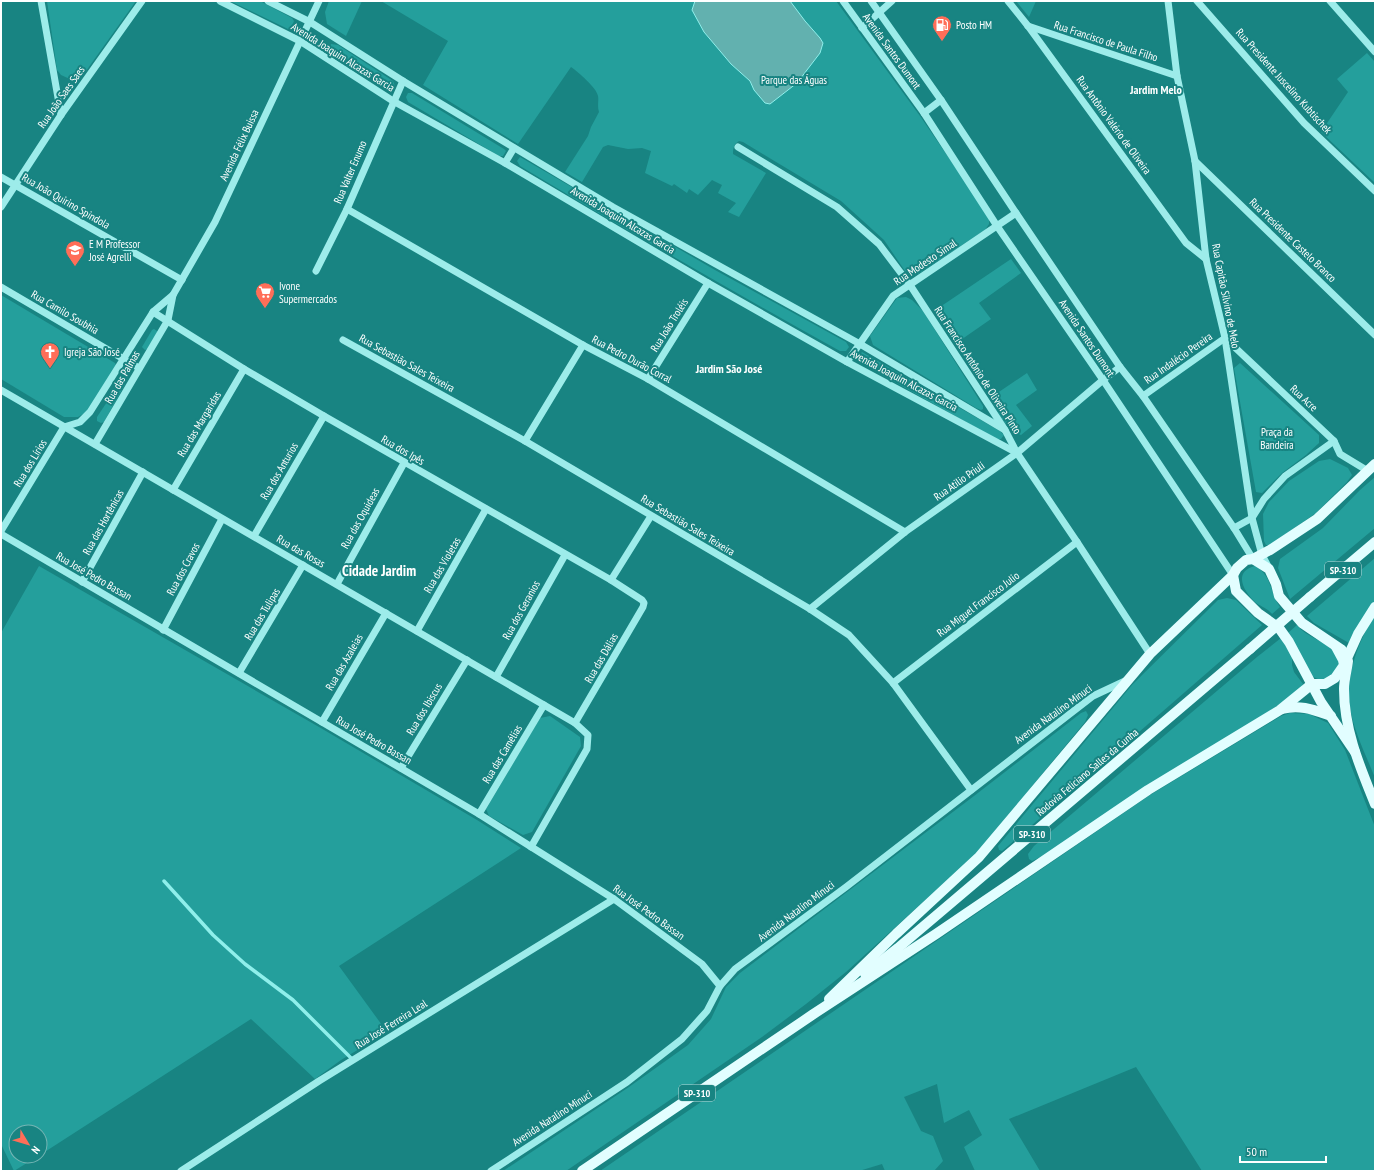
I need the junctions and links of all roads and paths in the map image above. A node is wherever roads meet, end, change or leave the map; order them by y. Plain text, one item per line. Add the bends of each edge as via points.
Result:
1 (41, 1) edge
2 (142, 1) edge
3 (220, 1) edge
4 (268, 1) edge
5 (319, 1) edge
6 (843, 1) edge
7 (871, 1) edge
8 (892, 1) edge
9 (1008, 1) edge
10 (1168, 1) edge
11 (1196, 1) edge
12 (1330, 1) edge
13 (879, 13) junction
14 (310, 22) junction
15 (1028, 26) junction
16 (862, 28) junction
17 (300, 41) junction
18 (1375, 52) edge
19 (1178, 76) junction
20 (403, 81) junction
21 (941, 100) junction
22 (393, 101) junction
23 (924, 113) junction
24 (61, 115) junction
25 (738, 147) dead end
26 (514, 148) junction
27 (1195, 161) junction
28 (505, 163) junction
29 (1, 177) edge
30 (16, 184) junction
31 (1375, 190) edge
32 (1, 207) edge
33 (347, 209) junction
34 (1016, 214) junction
35 (997, 226) junction
36 (1206, 259) junction
37 (316, 271) dead end
38 (182, 280) junction
39 (708, 283) junction
40 (910, 285) junction
41 (1, 287) edge
42 (173, 295) junction
43 (153, 312) junction
44 (168, 320) junction
45 (1375, 335) edge
46 (1225, 338) junction
47 (343, 340) dead end
48 (860, 344) junction
49 (583, 345) junction
50 (123, 359) junction
51 (846, 362) junction
52 (1120, 367) junction
53 (139, 368) junction
54 (244, 369) junction
55 (648, 379) junction
56 (1103, 380) junction
57 (1, 390) edge
58 (1143, 396) junction
59 (324, 416) junction
60 (64, 427) junction
61 (1005, 430) junction
62 (525, 441) junction
63 (1334, 441) junction
64 (95, 444) junction
65 (1017, 453) junction
66 (404, 463) junction
67 (1371, 468) edge
68 (143, 472) junction
69 (173, 490) junction
70 (486, 509) junction
71 (651, 516) junction
72 (1252, 518) junction
73 (222, 519) junction
74 (1234, 528) junction
75 (1, 531) edge
76 (906, 532) junction
77 (1, 534) edge
78 (254, 536) junction
79 (1077, 542) junction
80 (1375, 542) edge
81 (565, 555) junction
82 (1257, 557) junction
83 (303, 565) junction
84 (1232, 575) junction
85 (611, 580) junction
86 (82, 582) junction
87 (336, 584) junction
88 (644, 603) joint
89 (1375, 607) edge
90 (810, 609) junction
91 (386, 613) junction
92 (163, 630) junction
93 (417, 631) junction
94 (1336, 648) junction
95 (1150, 654) junction
96 (1349, 654) junction
97 (467, 660) junction
98 (1344, 666) junction
99 (239, 673) junction
100 (496, 677) junction
101 (1127, 680) junction
102 (893, 683) junction
103 (1312, 684) junction
104 (544, 705) junction
105 (1280, 710) junction
106 (1330, 716) junction
107 (322, 722) junction
108 (575, 723) junction
109 (1355, 752) junction
110 (401, 768) junction
111 (971, 790) junction
112 (1375, 804) edge
113 (479, 814) junction
114 (531, 848) junction
115 (614, 899) junction
116 (720, 986) junction
117 (812, 1015) junction
118 (181, 1171) edge
119 (491, 1171) edge
120 (582, 1171) edge

1 - 24 street
2 - 24 street, Rua João Saes Saes
3 - 17 street, Avenida Joaquim Alcazas Garcia
4 - 14 street, Avenida Joaquim Alcazas Garcia
5 - 14 street, Avenida Félix Buissa
6 - 16 street, Avenida Santos Dumont
7 - 13 street, Avenida Santos Dumont
8 - 13 street
9 - 15 street, Rua Antônio Valério de Oliveira
10 - 19 street, Rua Capitão Silvino de Melo
11 - 31 street, Rua Presidente Juscelino Kubtischek via 1304,123
12 - 18 street
13 - 16 street
13 - 21 street, Avenida Santos Dumont
14 - 17 street, Avenida Félix Buissa
14 - 20 street, Avenida Joaquim Alcazas Garcia
15 - 19 street, Rua Francisco de Paula Filho
15 - 36 street, Rua Antônio Valério de Oliveira via 1186,243
16 - 23 street, Avenida Santos Dumont
17 - 22 street, Avenida Joaquim Alcazas Garcia
17 - 38 street, Avenida Félix Buissa via 215,222
19 - 27 street, Rua Capitão Silvino de Melo
20 - 22 street, Rua Valter Enumo
20 - 26 street, Avenida Joaquim Alcazas Garcia
21 - 23 street
21 - 34 street, Avenida Santos Dumont
22 - 28 street, Avenida Joaquim Alcazas Garcia
22 - 33 street, Rua Valter Enumo
23 - 35 street, Avenida Santos Dumont
24 - 30 street, Rua João Saes Saes
25 - 40 street, Rua Francisco Antônio de Oliveira Pinto via 837,207 879,244
26 - 28 street
26 - 48 street, Avenida Joaquim Alcazas Garcia via 627,215
27 - 36 street, Rua Capitão Silvino de Melo
27 - 45 street, Rua Presidente Castelo Branco
28 - 39 street, Avenida Joaquim Alcazas Garcia
29 - 30 street, Rua João Quirino Spindola
30 - 32 street, Rua João Saes Saes
30 - 38 street, Rua João Quirino Spindola
33 - 37 street, Rua Valter Enumo
33 - 49 street, Rua Pedro Durão Corral
34 - 35 street, Rua Modesto Simal
34 - 52 street, Avenida Santos Dumont
35 - 40 street, Rua Modesto Simal
35 - 56 street, Avenida Santos Dumont
36 - 46 street, Rua Capitão Silvino de Melo
38 - 42 street, Avenida Félix Buissa
39 - 51 street, Avenida Joaquim Alcazas Garcia
39 - 55 street, Rua João Troléis
40 - 48 street, Rua Modesto Simal via 893,296
40 - 61 street, Rua Francisco Antônio de Oliveira Pinto
41 - 50 street, Rua Camilo Soubhia
42 - 43 street, Avenida Félix Buissa
42 - 44 street, Avenida Félix Buissa
43 - 44 street, Rua dos Ipês
43 - 50 street, Rua das Palmas
44 - 53 street, Rua das Palmas
44 - 54 street, Rua dos Ipês
46 - 58 street, Rua Indalécio Pereira
46 - 63 street, Rua Acre
46 - 72 street, Rua Capitão Silvino de Melo
47 - 62 street, Rua Sebastião Sales Teixeira
48 - 51 street, Rua Modesto Simal
48 - 61 street, Avenida Joaquim Alcazas Garcia
49 - 55 street, Rua Pedro Durão Corral
49 - 62 street
50 - 53 street, Rua Camilo Soubhia
50 - 60 street, Rua das Palmas via 90,412 80,422
51 - 65 street, Avenida Joaquim Alcazas Garcia
52 - 56 street, Rua Atilio Priuli
52 - 58 street, Avenida Santos Dumont
53 - 64 street, Rua das Palmas
54 - 59 street, Rua dos Ipês
54 - 69 street, Rua das Margaridas
55 - 76 street, Rua Pedro Durão Corral
56 - 65 street, Rua Atilio Priuli
56 - 84 street, Avenida Santos Dumont
57 - 60 street, Rua das Rosas
58 - 74 street, Avenida Santos Dumont
59 - 66 street, Rua dos Ipês
59 - 78 street, Rua dos Anturios
60 - 64 street, Rua das Rosas
60 - 75 street, Rua dos Lírios
61 - 65 street, Rua Francisco Antônio de Oliveira Pinto
62 - 71 street, Rua Sebastião Sales Teixeira
63 - 67 street, Rua Acre via 1340,454
63 - 72 street via 1286,476
64 - 68 street, Rua das Rosas
65 - 76 street, Rua Atilio Priuli
65 - 79 street, Rua Francisco Antônio de Oliveira Pinto
66 - 70 street, Rua dos Ipês
66 - 87 street, Rua das Oquideas
67 - 82 main road via 1317,519
68 - 69 street, Rua das Rosas
68 - 86 street, Rua das Hortênicas
69 - 73 street, Rua das Rosas
70 - 81 street, Rua dos Ipês
70 - 93 street, Rua das Violetas
71 - 85 street
71 - 90 street, Rua Sebastião Sales Teixeira
72 - 74 street
72 - 82 street, Rua Capitão Silvino de Melo
73 - 78 street, Rua das Rosas
73 - 92 street, Rua dos Cravos
74 - 82 street, Avenida Santos Dumont
76 - 90 street, Rua Atilio Priuli
77 - 86 street, Rua José Pedro Bassan
78 - 83 street, Rua das Rosas
79 - 95 street, Rua Francisco Antônio de Oliveira Pinto
79 - 102 street, Rua Miguel Francisco Julio
80 - 117 main road, Rodovia Feliciano Salles da Cunha / SP-310, bridge via 898,948
81 - 85 street, Rua dos Ipês
81 - 100 street, Rua dos Geranios
82 - 84 main road via 1246,560
82 - 94 main road via 1269,569 1279,596 1291,611 1302,623
83 - 87 street, Rua das Rosas
83 - 99 street, Rua das Tulipas
84 - 95 main road
84 - 103 main road via 1236,591 1258,613 1279,628
85 - 88 street, Rua dos Ipês
86 - 92 street, Rua José Pedro Bassan
87 - 91 street, Rua das Rosas
88 - 108 street, Rua das Dálias
89 - 96 main road
90 - 102 street, Rua Sebastião Sales Teixeira via 849,635
91 - 93 street, Rua das Rosas
91 - 107 street, Rua das Azaleias
92 - 99 street, Rua José Pedro Bassan
93 - 97 street, Rua das Rosas
94 - 96 main road
94 - 98 main road via 1344,660
95 - 101 main road
96 - 98 main road
96 - 109 main road via 1344,687 1345,708
97 - 100 street, Rua das Rosas
97 - 110 street, Rua dos Ibiscus
98 - 103 main road via 1335,678 1325,684
99 - 107 street, Rua José Pedro Bassan
100 - 104 street, Rua das Rosas
101 - 111 street, Avenida Natalino Minuci via 1093,696
101 - 117 main road via 980,857
102 - 111 street, Rua Sebastião Sales Teixeira
103 - 105 main road
103 - 106 main road
104 - 108 street, Rua das Rosas
104 - 113 street, Rua das Camélias
105 - 106 main road via 1300,707
105 - 117 main road via 1148,790
106 - 109 main road
107 - 110 street, Rua José Pedro Bassan
108 - 114 street, Rua das Rosas via 588,735 587,749
109 - 112 main road
110 - 113 street, Rua José Pedro Bassan
111 - 116 street, Avenida Natalino Minuci via 735,969
113 - 114 street, Rua José Pedro Bassan
114 - 115 street, Rua José Pedro Bassan
115 - 116 street, Rua José Pedro Bassan via 702,964
115 - 118 street, Rua José Ferreira Leal via 319,1081
116 - 119 street, Avenida Natalino Minuci via 706,1011 682,1040 627,1082
117 - 120 main road, SP-310

